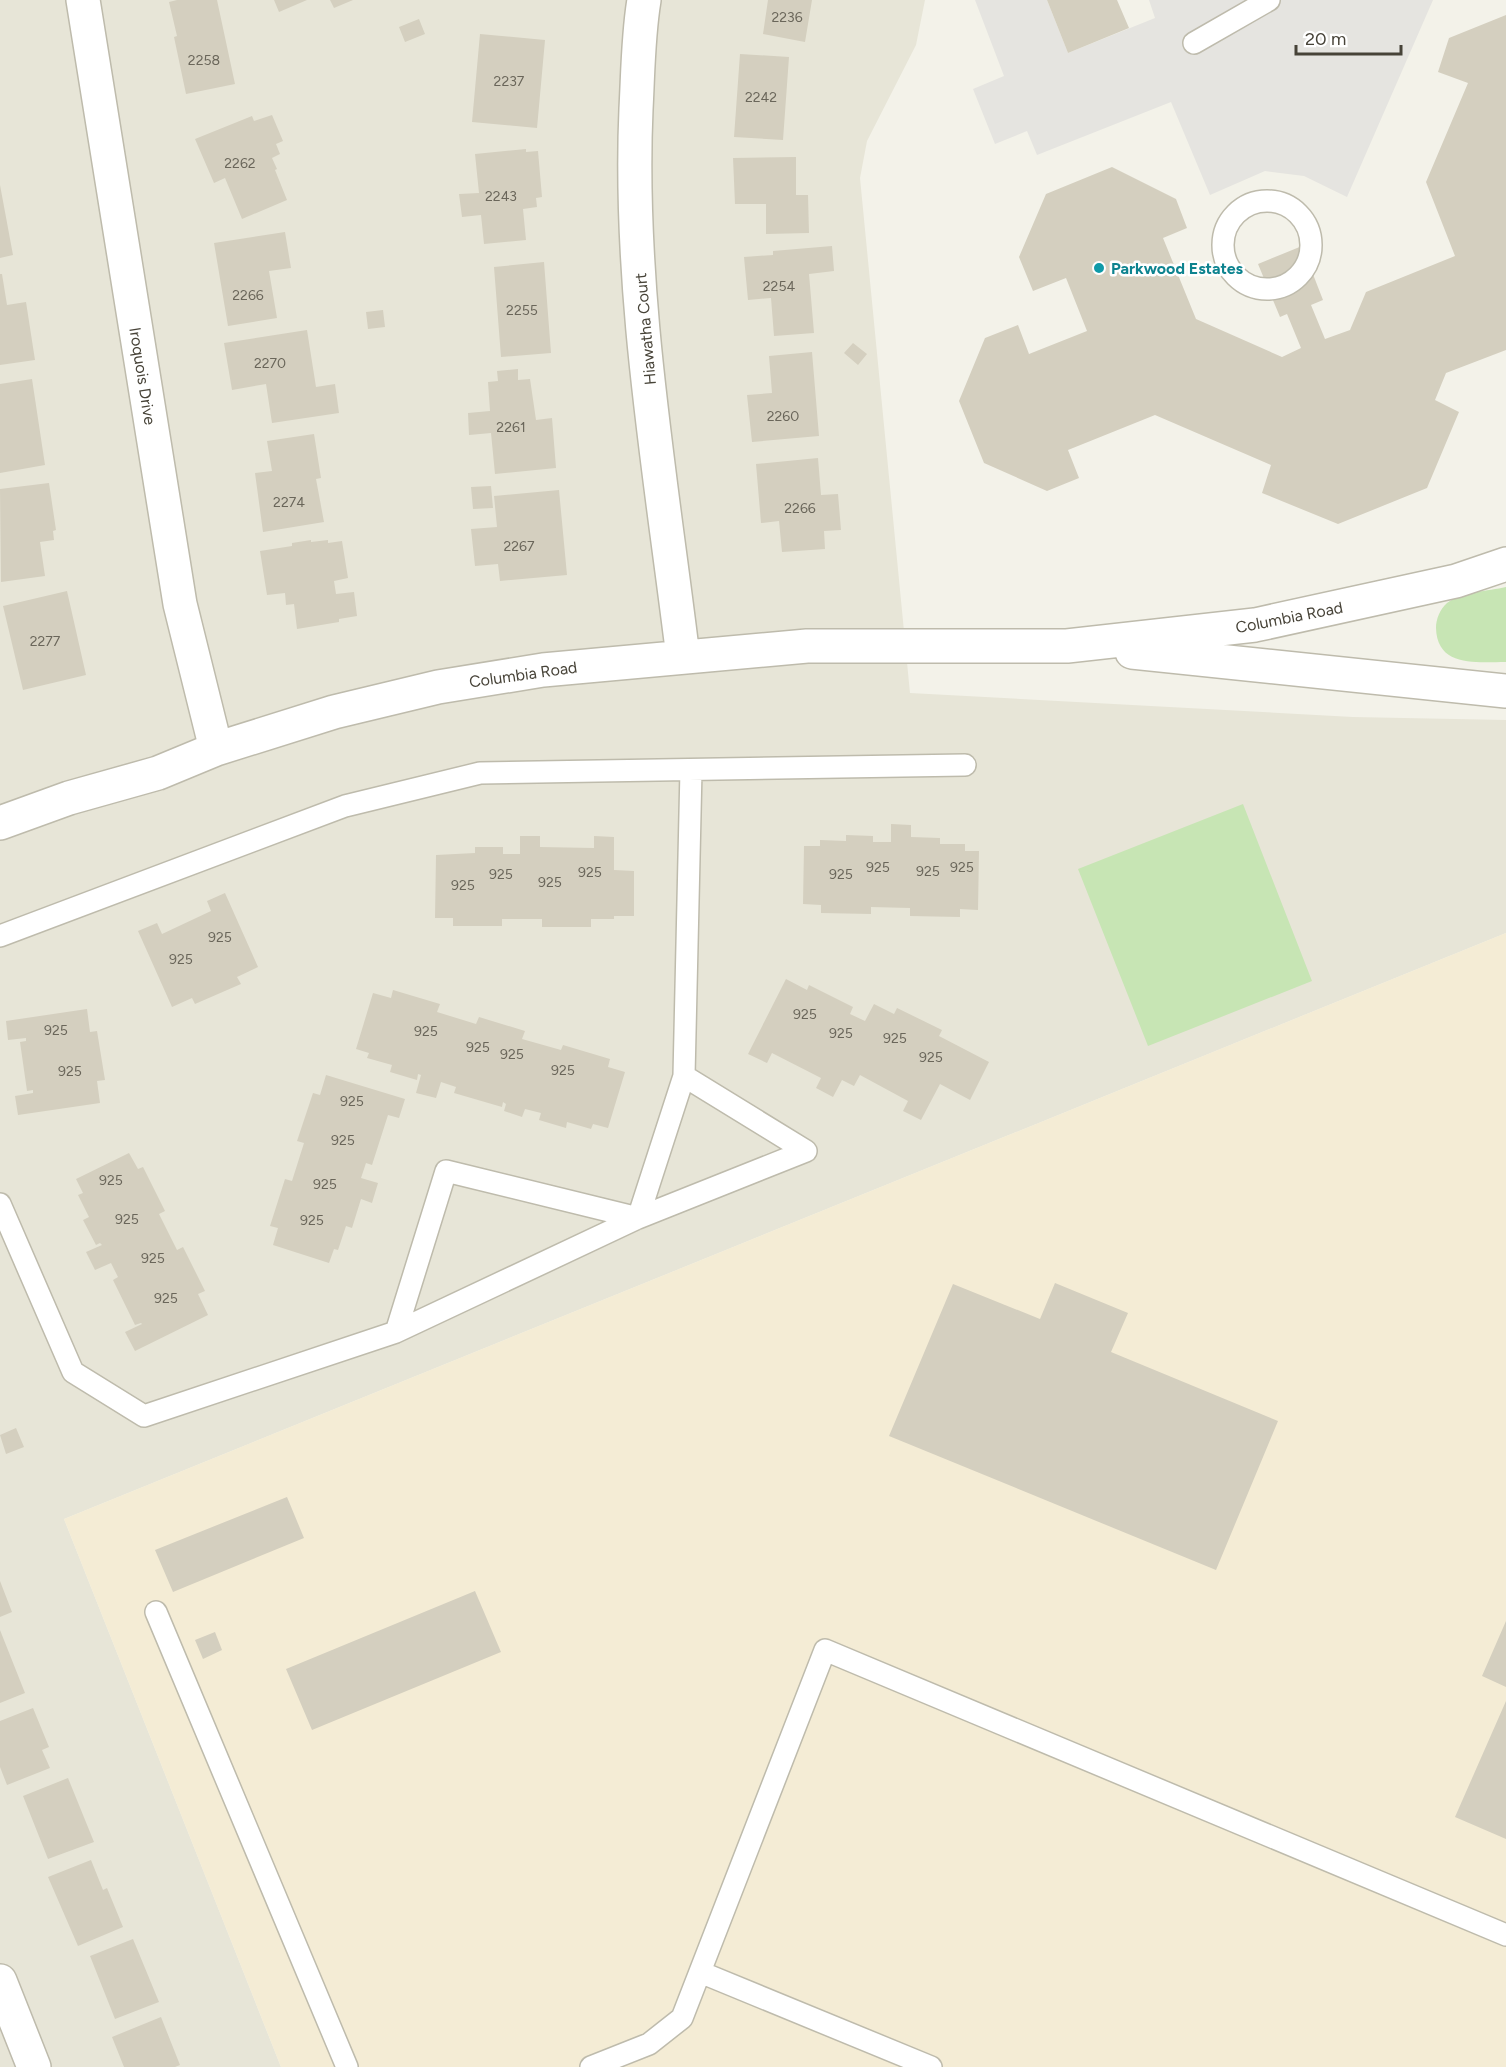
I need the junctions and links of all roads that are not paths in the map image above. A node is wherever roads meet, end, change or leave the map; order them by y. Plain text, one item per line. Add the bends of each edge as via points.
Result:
1 (83, 0) edge
2 (644, 0) edge
3 (1269, 0) edge
4 (1194, 43) dead end
5 (1229, 269) joint
6 (1506, 564) edge
7 (1067, 646) junction
8 (683, 657) junction
9 (1506, 691) edge
10 (216, 749) junction
11 (965, 765) dead end
12 (691, 770) junction
13 (0, 823) edge
14 (0, 936) edge
15 (684, 1076) junction
16 (0, 1204) edge
17 (638, 1218) junction
18 (396, 1332) junction
19 (156, 1612) dead end
20 (1506, 1935) edge
21 (700, 1972) junction
22 (0, 1981) edge
23 (10, 2035) edge
24 (34, 2067) edge
25 (347, 2067) edge
26 (591, 2067) edge
27 (931, 2067) edge

1 - 10 street, Iroquois Drive via 180,604
2 - 8 street, Hiawatha Court via 635,136 636,224 647,361
3 - 4 lane
5 - 5 lane via 1256,288 1288,283 1301,273 1309,259 1311,242 1307,226 1285,204 1255,202 1240,209 1223,237 1223,254
6 - 7 street, Columbia Road via 1456,581 1255,625
7 - 8 street, Columbia Road via 807,646
7 - 9 street, Columbia Road
8 - 10 street, Columbia Road via 543,670 438,687 334,712
10 - 13 street, Columbia Road via 158,773 69,798
11 - 12 lane
12 - 14 lane via 480,773 345,806
12 - 15 lane
15 - 17 lane
15 - 17 lane via 806,1151
16 - 18 lane via 73,1372 144,1416
17 - 18 lane
17 - 18 lane via 446,1171
19 - 25 lane
20 - 21 lane via 825,1650
21 - 26 lane via 682,2018 649,2044
21 - 27 lane
22 - 23 street
23 - 24 street

